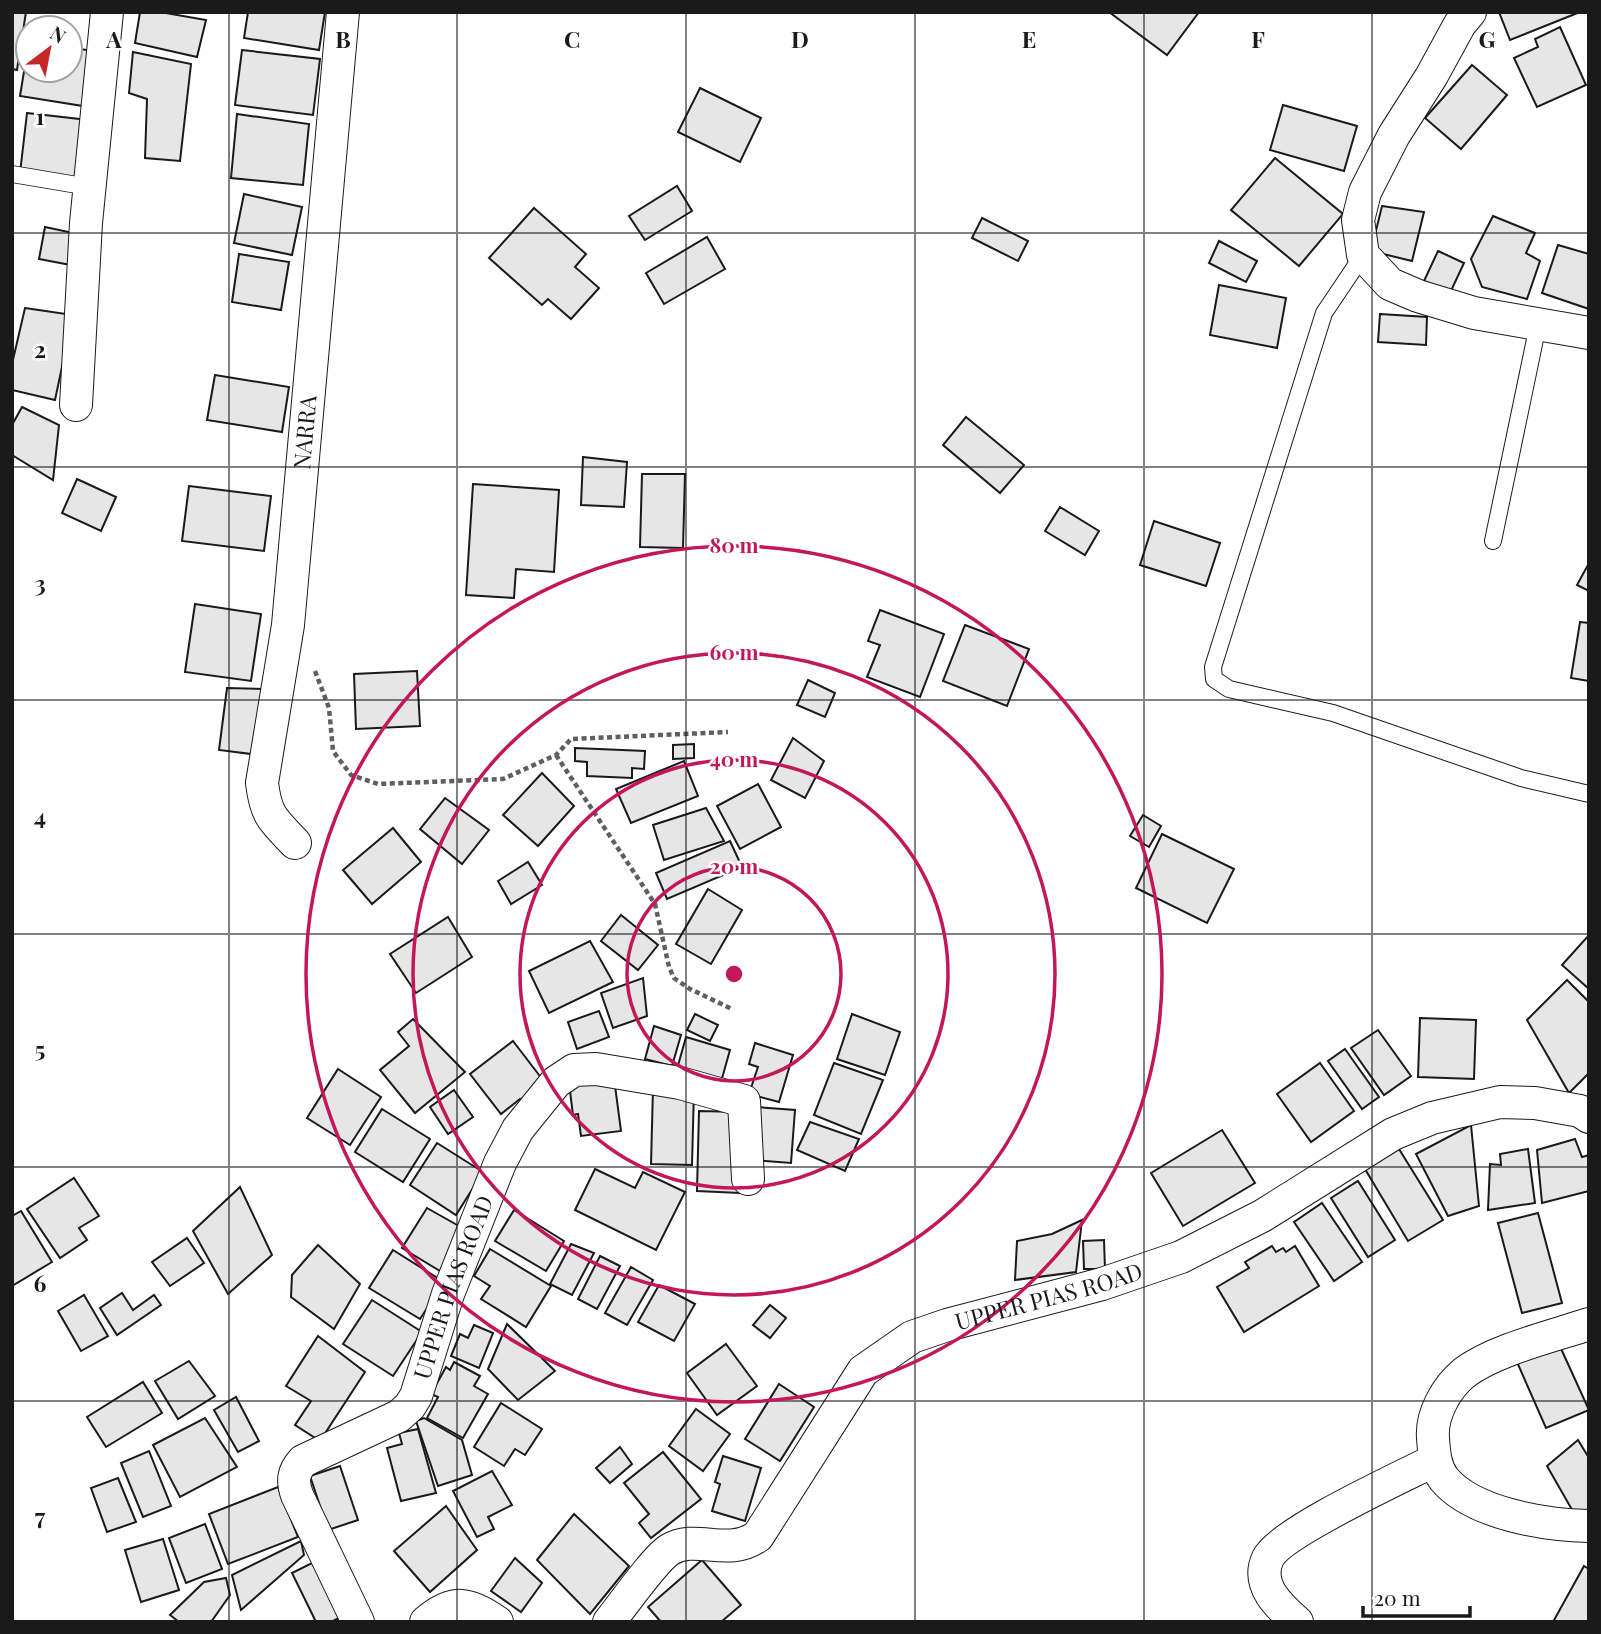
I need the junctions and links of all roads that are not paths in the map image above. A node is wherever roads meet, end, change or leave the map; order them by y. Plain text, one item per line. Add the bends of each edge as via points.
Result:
1 (107, 12) edge
2 (343, 12) edge
3 (1470, 12) edge
4 (12, 174) edge
5 (89, 187) junction
6 (1363, 255) junction
7 (1538, 325) junction
8 (1589, 333) edge
9 (76, 405) dead end
10 (1493, 541) dead end
11 (1589, 794) edge
12 (295, 843) dead end
13 (1589, 1117) edge
14 (748, 1179) dead end
15 (1589, 1324) edge
16 (1434, 1460) junction
17 (1589, 1526) edge
18 (358, 1622) edge
19 (426, 1622) edge
20 (497, 1622) edge
21 (609, 1622) edge
22 (1297, 1622) edge

1 - 5 street
2 - 12 street, NARRA via 288,625 262,783 270,817
3 - 6 street via 1364,192 1358,220
4 - 5 lane
5 - 9 street
6 - 7 street via 1390,284 1418,296
6 - 11 lane via 1324,313 1213,667 1214,679 1229,689 1333,713 1521,778
7 - 8 street
7 - 10 lane
13 - 21 street, UPPER PIAS ROAD via 1580,1111 1535,1103 1500,1102 1432,1118 1393,1133 1262,1216 1181,1257 912,1337 863,1371 758,1536 732,1547 691,1544 669,1550
14 - 18 street, UPPER PIAS ROAD via 744,1101 680,1083 596,1069 574,1070 556,1082 518,1129 500,1163 410,1406 399,1416 303,1461 296,1469 293,1483 297,1495
15 - 16 street via 1505,1352 1464,1373 1438,1409 1432,1430
16 - 17 street via 1462,1495 1493,1509 1531,1520
16 - 22 street via 1294,1533 1273,1550 1265,1567 1268,1591
19 - 20 street via 448,1606 460,1605

